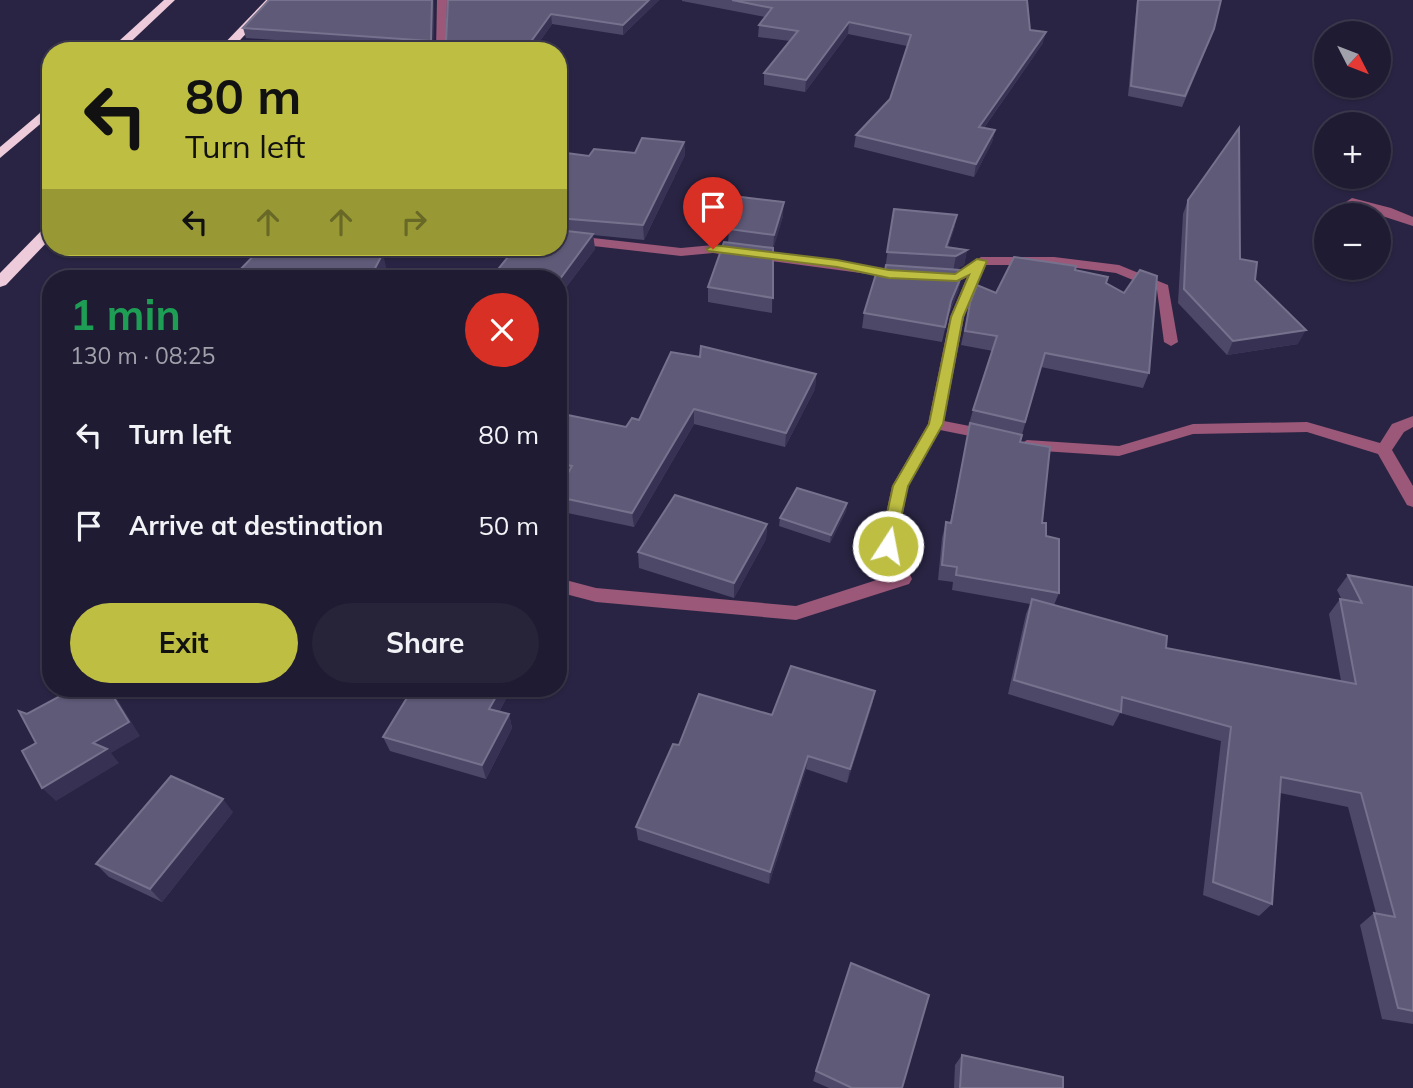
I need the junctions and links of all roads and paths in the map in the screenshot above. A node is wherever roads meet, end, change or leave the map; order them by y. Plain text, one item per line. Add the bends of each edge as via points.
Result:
1 (170, 0) edge
2 (272, 0) edge
3 (442, 0) edge
4 (124, 42) edge
5 (232, 42) edge
6 (442, 42) edge
7 (42, 116) edge
8 (0, 154) edge
9 (1352, 202) dead end
10 (1413, 222) edge
11 (42, 238) edge
12 (567, 239) edge
13 (981, 261) junction
14 (0, 282) edge
15 (1171, 341) dead end
16 (1413, 421) edge
17 (936, 424) junction
18 (1384, 450) junction
19 (1413, 501) edge
20 (567, 587) edge

1 - 4 highway
2 - 5 highway
3 - 6 street
7 - 8 highway
9 - 10 street
11 - 14 highway
12 - 13 street via 681,252 713,249 957,278
13 - 15 street via 1054,261 1119,269 1163,288
13 - 17 street via 957,317
16 - 18 street via 1398,428
17 - 18 street via 1034,446 1119,452 1193,429 1307,427
17 - 20 street via 900,486 888,546 903,579 796,613 596,595
18 - 19 street

